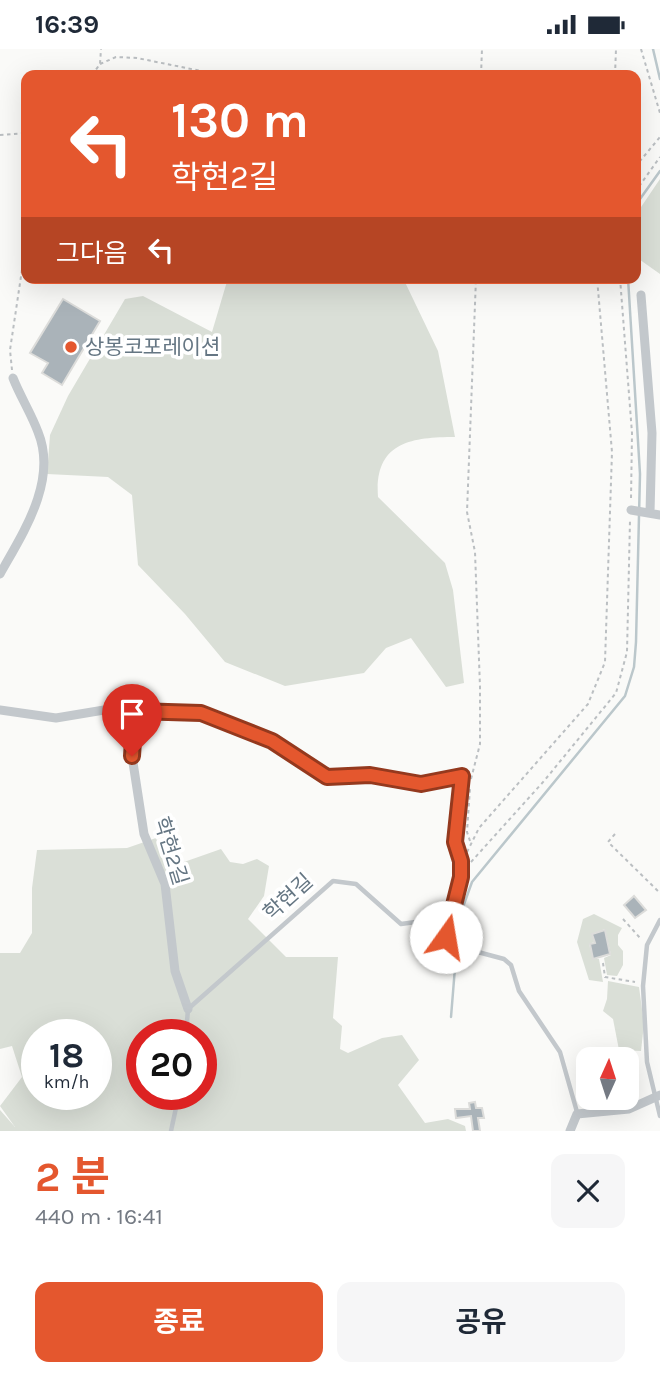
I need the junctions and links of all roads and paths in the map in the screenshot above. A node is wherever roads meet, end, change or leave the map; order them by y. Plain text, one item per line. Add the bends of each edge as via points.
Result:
1 (101, 49) edge
2 (482, 49) edge
3 (616, 49) edge
4 (641, 49) edge
5 (100, 64) junction
6 (96, 70) edge
7 (196, 70) edge
8 (481, 70) edge
9 (615, 70) edge
10 (660, 113) edge
11 (21, 133) edge
12 (0, 135) edge
13 (660, 137) edge
14 (660, 157) edge
15 (641, 160) edge
16 (641, 184) edge
17 (21, 276) edge
18 (476, 284) edge
19 (598, 284) edge
20 (620, 284) edge
21 (641, 295) dead end
22 (13, 378) joint
23 (631, 510) junction
24 (655, 514) edge
25 (0, 574) edge
26 (0, 710) edge
27 (135, 711) junction
28 (615, 834) dead end
29 (470, 842) junction
30 (466, 859) dead end
31 (461, 877) junction
32 (660, 893) edge
33 (623, 919) dead end
34 (660, 920) edge
35 (447, 925) junction
36 (647, 945) junction
37 (603, 963) dead end
38 (643, 984) junction
39 (188, 1009) junction
40 (187, 1019) edge
41 (657, 1096) edge
42 (175, 1110) edge
43 (577, 1114) junction
44 (660, 1117) edge
45 (170, 1131) edge
46 (570, 1131) edge

1 - 5 path
2 - 8 path
3 - 9 path
4 - 10 path
5 - 6 path
5 - 7 path via 116,57 137,58
11 - 12 path
13 - 15 path
14 - 16 path
17 - 22 path via 10,350
18 - 29 path via 467,512 475,552 481,687 480,744 468,810
19 - 29 path via 612,451 605,662 588,703
20 - 23 path via 632,433
21 - 24 street
22 - 25 street via 39,433 42,480 27,525
23 - 24 street
23 - 31 path via 626,652 616,693
26 - 27 street via 56,718 116,708
27 - 31 street via 201,713 272,741 327,777 370,775 421,784 462,776 455,842
27 - 39 street, 학현2길 via 132,756 144,834 165,884 175,971
28 - 32 path via 608,842
29 - 30 path
31 - 35 street
33 - 36 path
34 - 36 lane
35 - 39 lane, 학현길 via 430,920 401,924 356,884 333,881
35 - 43 lane via 448,944 511,965 519,991 560,1052
36 - 38 lane
37 - 38 path via 605,977
38 - 41 lane via 646,1062
39 - 40 lane
41 - 43 street via 629,1109
41 - 44 lane
42 - 45 lane
43 - 46 street

